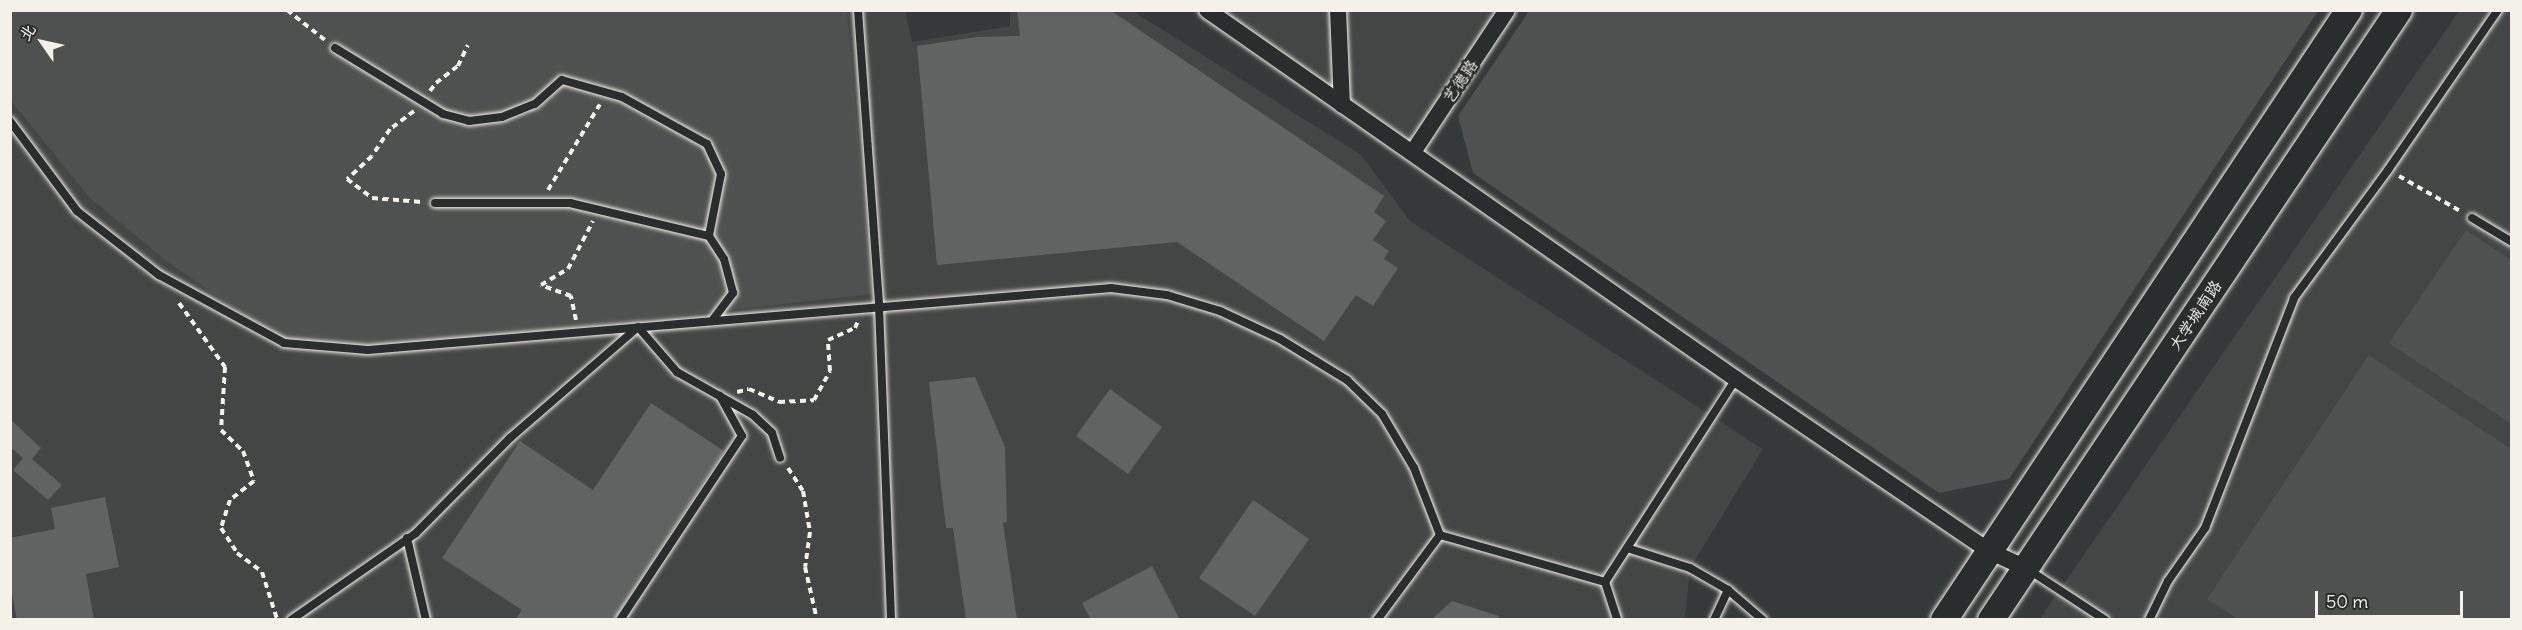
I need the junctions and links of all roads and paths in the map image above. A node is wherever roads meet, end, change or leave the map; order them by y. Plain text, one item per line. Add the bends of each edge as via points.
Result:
1 (286, 10) edge
2 (858, 10) edge
3 (1207, 10) edge
4 (1338, 10) edge
5 (1507, 10) edge
6 (2349, 10) edge
7 (2400, 10) edge
8 (2498, 10) edge
9 (468, 45) dead end
10 (335, 48) joint
11 (607, 93) junction
12 (422, 102) junction
13 (1342, 105) junction
14 (10, 121) edge
15 (1413, 152) junction
16 (2388, 170) junction
17 (542, 201) junction
18 (435, 203) joint
19 (597, 212) junction
20 (2472, 218) joint
21 (709, 236) junction
22 (2511, 242) edge
23 (159, 275) junction
24 (879, 306) junction
25 (866, 307) junction
26 (712, 321) junction
27 (638, 327) junction
28 (578, 332) junction
29 (1736, 379) junction
30 (720, 396) junction
31 (780, 458) joint
32 (1440, 535) junction
33 (407, 538) junction
34 (1627, 548) junction
35 (1989, 551) junction
36 (2026, 568) junction
37 (1605, 582) junction
38 (1728, 590) junction
39 (277, 620) edge
40 (291, 620) edge
41 (426, 620) edge
42 (620, 620) edge
43 (817, 620) edge
44 (891, 620) edge
45 (1377, 620) edge
46 (1617, 620) edge
47 (1714, 620) edge
48 (1763, 620) edge
49 (1944, 620) edge
50 (1991, 620) edge
51 (2105, 620) edge
52 (2149, 620) edge

1 - 10 path
2 - 24 lane
3 - 13 street
4 - 13 street
5 - 15 street, 艺德路
6 - 35 main road
7 - 36 main road, 大学城南路
8 - 16 lane
9 - 12 path via 458,66 436,83
10 - 12 lane
11 - 12 lane via 562,80 535,104 502,117 469,121 443,114
11 - 17 path
11 - 21 lane via 622,97 707,144 721,174
12 - 18 path via 390,129 372,156 347,179 372,198
13 - 15 street
14 - 23 lane via 76,211
15 - 29 street
16 - 20 path
16 - 52 lane via 2294,298 2205,528 2168,581
17 - 18 lane
17 - 19 lane via 570,203
19 - 21 lane
19 - 28 path via 568,269 541,285 571,296
20 - 22 lane
21 - 26 lane via 724,258 733,293
23 - 28 lane via 284,343 368,350
23 - 39 path via 225,367 220,430 243,451 254,481 230,500 220,528 237,553 262,572
24 - 25 lane
24 - 32 lane via 1111,288 1167,295 1220,311 1280,339 1347,380 1382,414 1414,468
24 - 44 lane
25 - 26 lane
25 - 30 path via 855,328 828,340 830,371 814,400 779,402 749,389
26 - 27 lane
27 - 28 lane
27 - 30 lane via 677,372
27 - 33 lane via 510,438
29 - 34 lane
29 - 35 street
30 - 31 lane via 753,415 772,433
30 - 42 lane via 742,436
31 - 43 path via 803,491 810,532 805,567
32 - 37 lane
32 - 45 lane
33 - 40 lane
33 - 41 lane
34 - 37 lane
34 - 38 lane via 1690,568
35 - 36 street
35 - 49 main road
36 - 50 main road, 大学城南路
36 - 51 lane
37 - 46 lane
38 - 47 lane
38 - 48 lane

